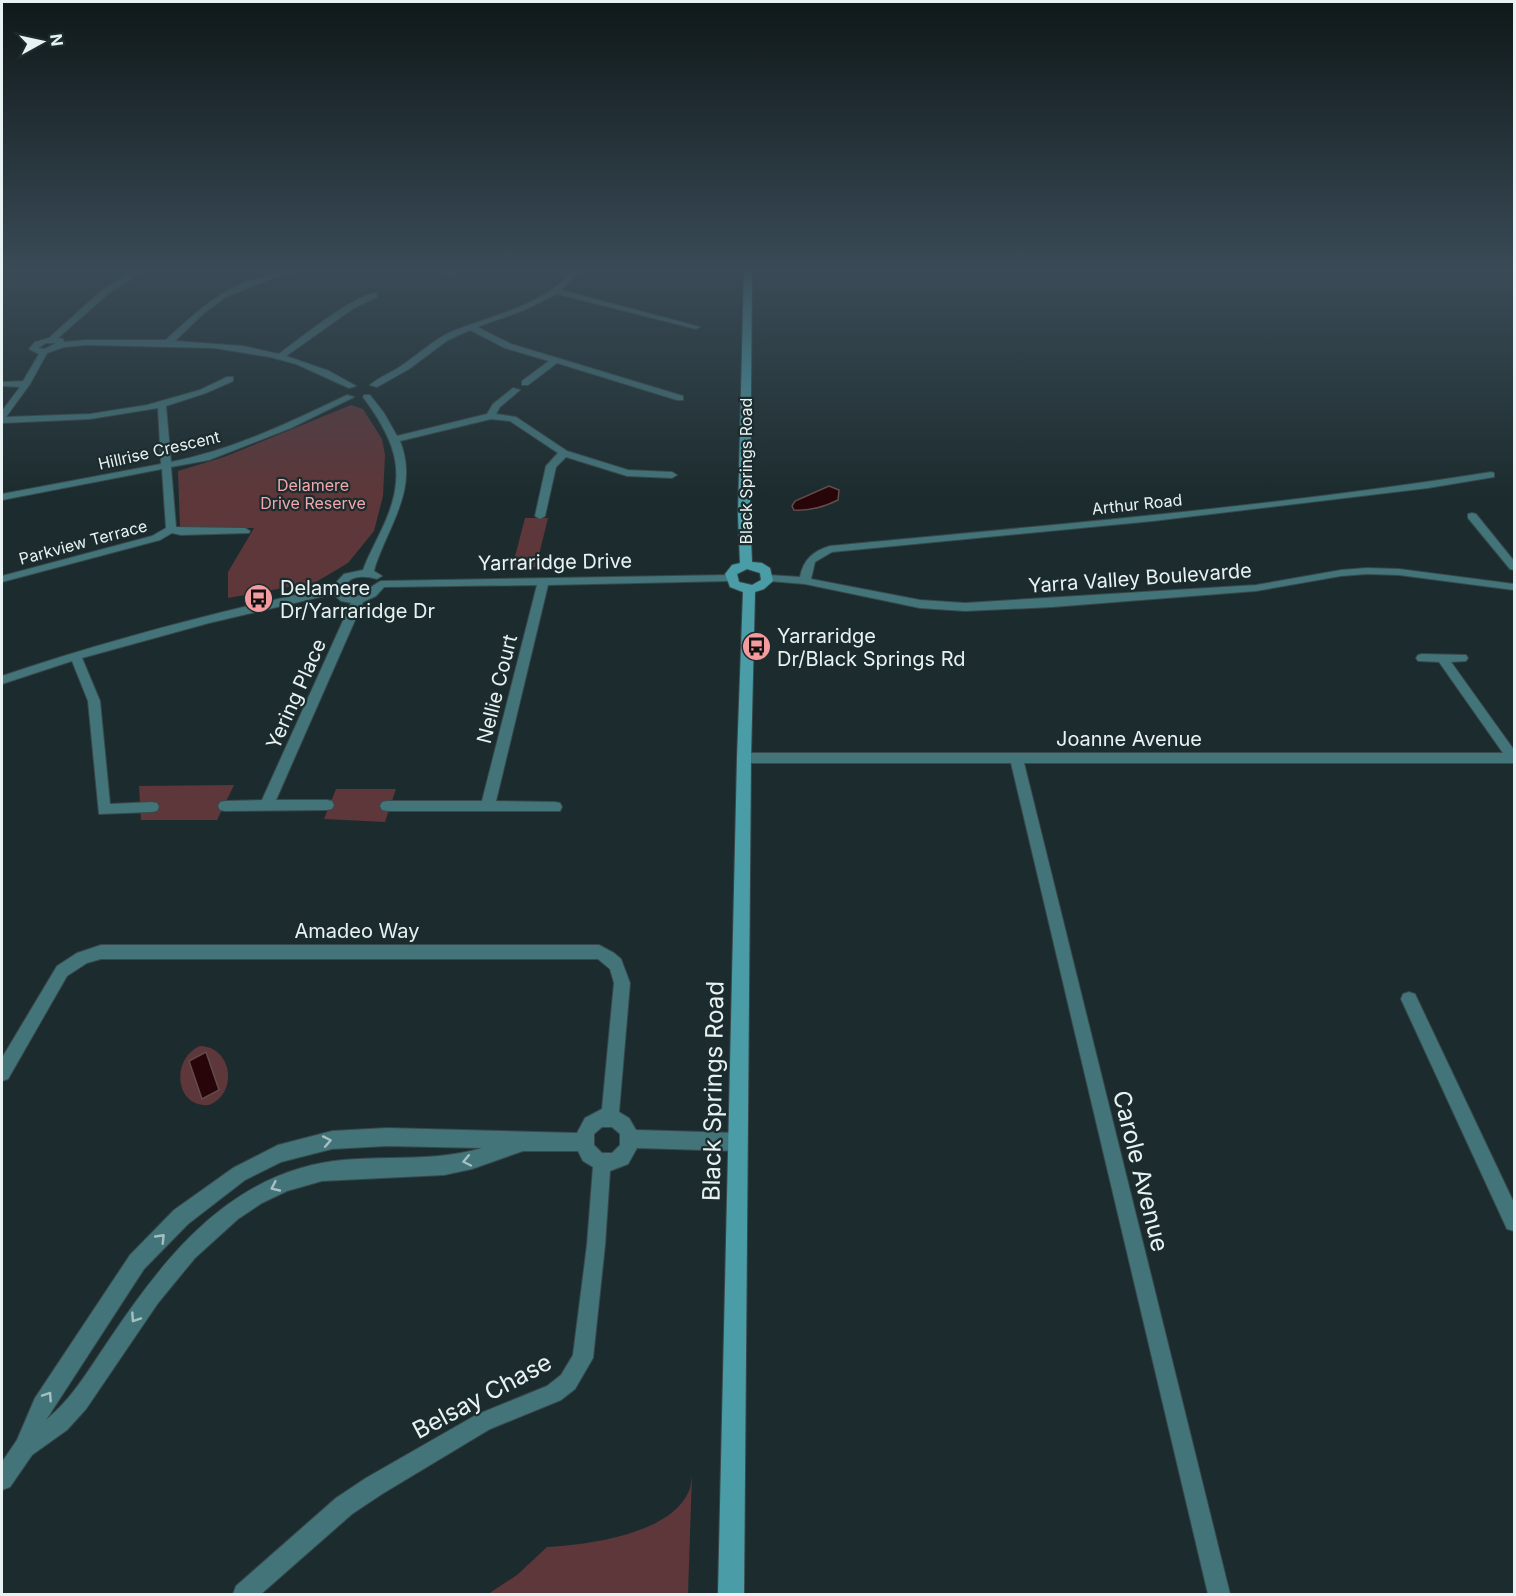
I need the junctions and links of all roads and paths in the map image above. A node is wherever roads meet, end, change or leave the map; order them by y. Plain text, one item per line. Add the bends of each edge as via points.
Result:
1 (38, 344) edge
2 (80, 344) edge
3 (198, 344) edge
4 (297, 344) edge
5 (435, 344) edge
6 (505, 344) edge
7 (747, 344) edge
8 (61, 345) joint
9 (44, 352) junction
10 (281, 356) junction
11 (555, 361) junction
12 (230, 379) dead end
13 (525, 383) dead end
14 (2, 384) edge
15 (26, 384) junction
16 (363, 385) junction
17 (516, 390) dead end
18 (350, 397) junction
19 (367, 397) junction
20 (680, 398) dead end
21 (162, 405) junction
22 (491, 416) junction
23 (2, 418) edge
24 (396, 439) junction
25 (564, 453) junction
26 (166, 466) junction
27 (672, 475) dead end
28 (1491, 475) dead end
29 (2, 497) edge
30 (540, 516) dead end
31 (1472, 516) dead end
32 (171, 529) junction
33 (245, 531) dead end
34 (746, 565) junction
35 (1515, 567) edge
36 (368, 573) junction
37 (730, 578) junction
38 (769, 578) junction
39 (2, 579) edge
40 (805, 580) junction
41 (543, 582) junction
42 (381, 584) junction
43 (1515, 587) edge
44 (749, 589) junction
45 (336, 590) junction
46 (359, 599) junction
47 (75, 655) junction
48 (1422, 658) dead end
49 (1442, 658) junction
50 (1462, 658) dead end
51 (2, 680) edge
52 (744, 758) junction
53 (1514, 758) edge
54 (1017, 759) junction
55 (267, 805) junction
56 (327, 805) dead end
57 (225, 806) dead end
58 (387, 806) dead end
59 (489, 806) junction
60 (152, 807) dead end
61 (555, 807) dead end
62 (1410, 999) dead end
63 (2, 1073) edge
64 (610, 1117) junction
65 (630, 1138) junction
66 (522, 1142) junction
67 (584, 1142) junction
68 (737, 1142) junction
69 (602, 1162) junction
70 (1515, 1222) edge
71 (24, 1449) junction
72 (2, 1479) edge
73 (244, 1594) edge
74 (731, 1594) edge
75 (1219, 1594) edge

1 - 9 street via 34,346 35,351
2 - 8 street
3 - 10 street
4 - 10 street
5 - 16 street via 407,367
6 - 11 street
7 - 34 main road, Black Springs Road
8 - 9 street
9 - 15 street
10 - 16 street
11 - 13 street
11 - 20 street
12 - 21 street
14 - 15 street
15 - 23 street
16 - 18 street via 346,393
16 - 19 street via 377,391
17 - 22 street via 496,406
18 - 19 street
18 - 26 street, Hillrise Crescent via 220,454
19 - 24 street
21 - 23 street via 76,419
21 - 26 street, Parkview Terrace
22 - 24 street
22 - 25 street via 513,419
24 - 36 street via 401,489
25 - 27 street via 627,473
25 - 30 street via 551,466
26 - 29 street, Hillrise Crescent
26 - 32 street, Parkview Terrace
28 - 40 street, Arthur Road via 1153,518 830,549 812,557
31 - 35 street
32 - 33 street, Parkview Terrace
32 - 39 street, Parkview Terrace via 156,538
34 - 37 main road via 733,571
34 - 38 main road via 762,568
36 - 42 street via 378,577
36 - 45 street via 349,576
37 - 41 street, Yarraridge Drive
37 - 44 main road via 738,587
38 - 40 street, Yarra Valley Boulevarde
38 - 44 main road via 760,587
40 - 43 street, Yarra Valley Boulevarde via 920,604 965,607 1256,588 1367,572 1399,572
41 - 42 street, Yarraridge Drive
41 - 59 street, Nellie Court
42 - 46 street via 376,592
44 - 52 main road, Black Springs Road
45 - 46 street via 346,599
45 - 47 street via 190,622
46 - 55 street, Yering Place
47 - 51 street
47 - 60 street via 94,701 104,810
48 - 49 street
49 - 50 street
49 - 53 street
52 - 54 street, Joanne Avenue
52 - 68 main road, Black Springs Road
53 - 54 street, Joanne Avenue
54 - 75 street, Carole Avenue
55 - 56 street
55 - 57 street
58 - 59 street
59 - 61 street
62 - 70 street
63 - 64 street, Amadeo Way via 62,970 100,952 599,952 619,968 622,983
64 - 65 street via 626,1126
64 - 67 street via 592,1124
65 - 68 street
65 - 69 street via 621,1156
66 - 67 street
66 -> 71 street via 474,1161 442,1166 334,1170 303,1176 252,1198 217,1222 184,1253 157,1286 88,1390 63,1419
71 -> 66 street via 42,1405 137,1262 181,1217 239,1174 278,1154 332,1140 361,1137
67 - 69 street via 587,1153
68 - 74 main road, Black Springs Road
69 - 73 street, Belsay Chase via 583,1358 568,1383 554,1393 474,1427 374,1486 344,1506
71 - 72 street

